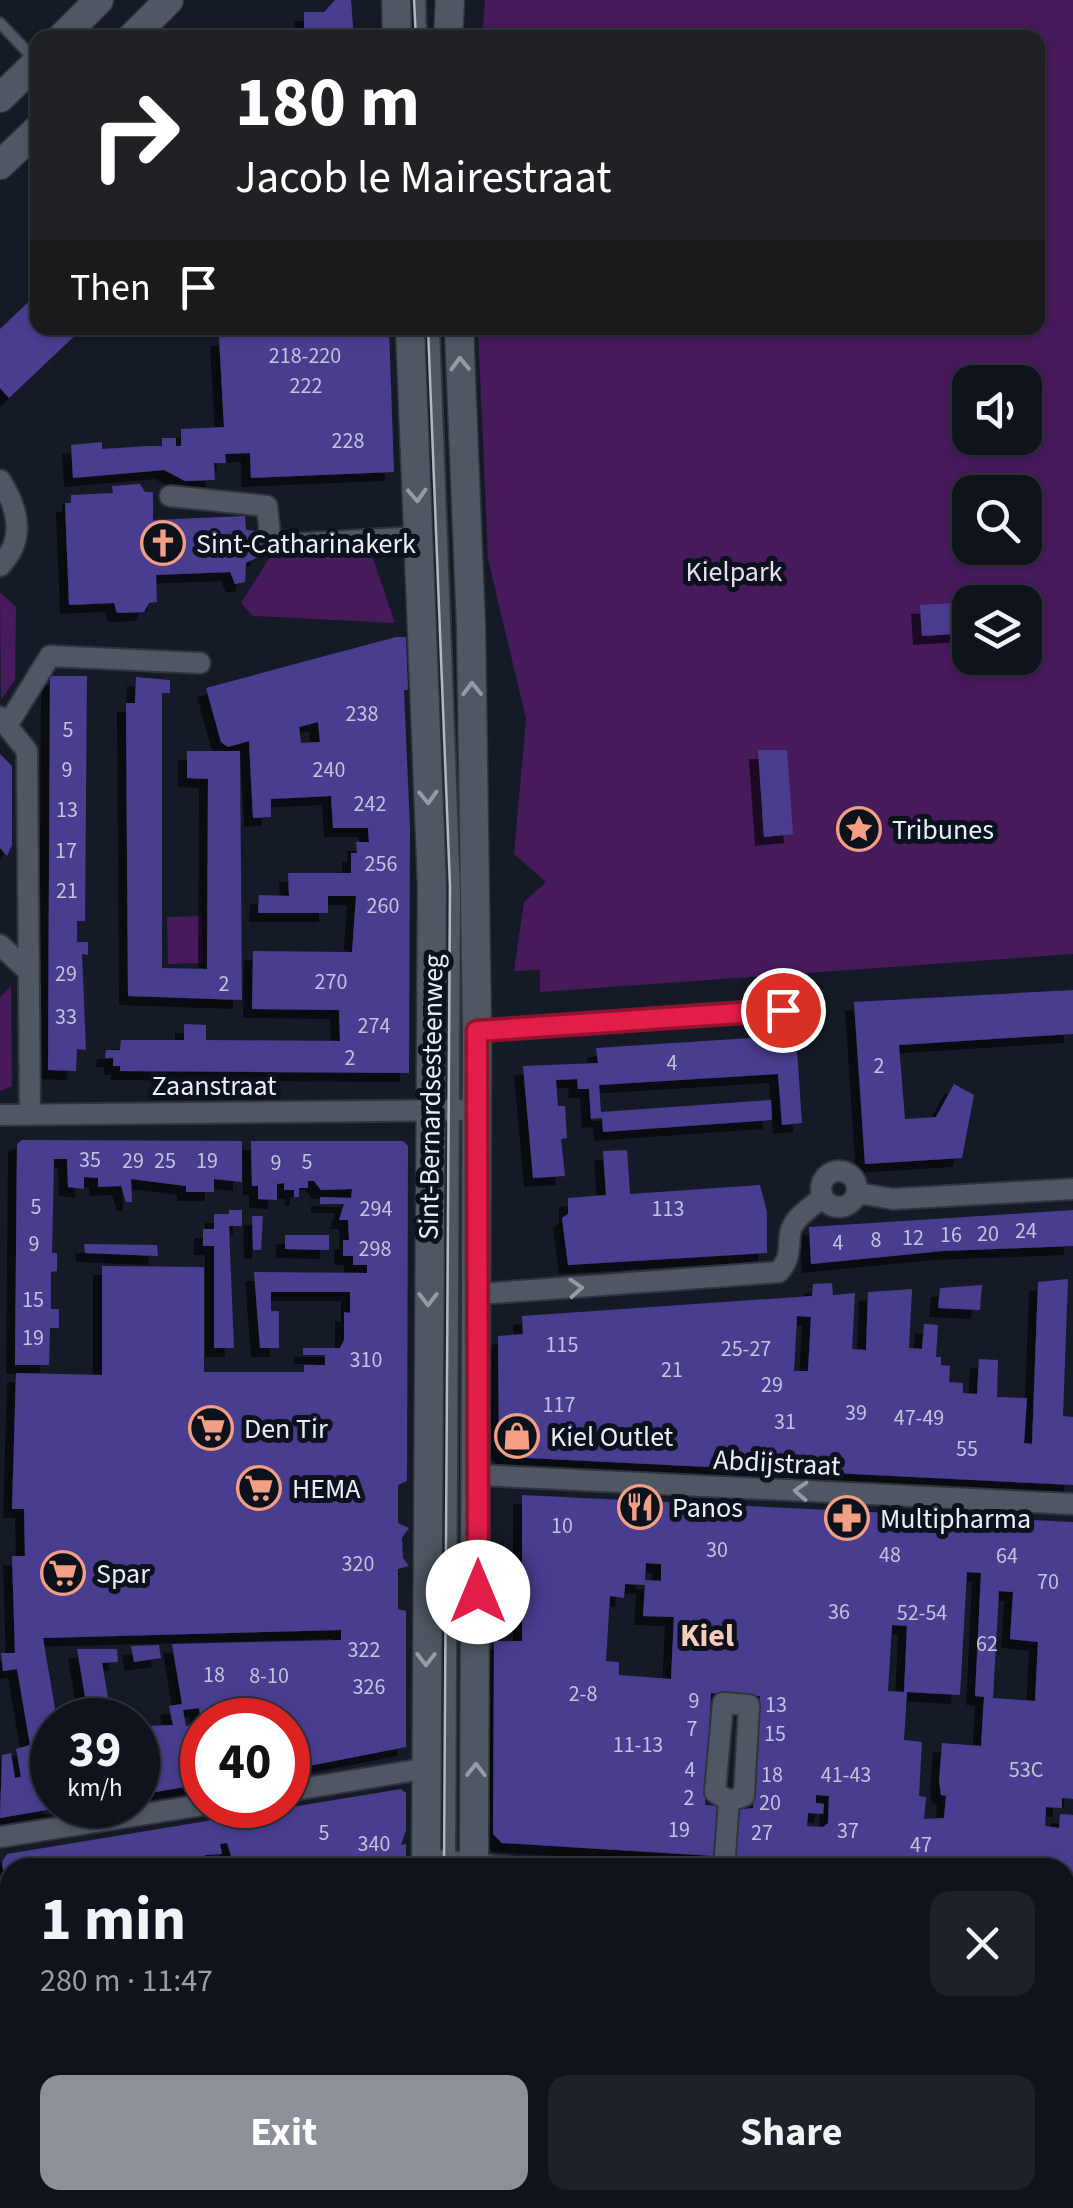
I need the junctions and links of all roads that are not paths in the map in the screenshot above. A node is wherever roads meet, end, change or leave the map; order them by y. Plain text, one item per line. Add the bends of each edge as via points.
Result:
1 (99, 0) edge
2 (169, 0) edge
3 (396, 0) edge
4 (420, 0) edge
5 (450, 0) edge
6 (0, 23) edge
7 (69, 30) edge
8 (139, 30) edge
9 (397, 30) edge
10 (422, 30) edge
11 (448, 30) edge
12 (30, 54) edge
13 (30, 68) edge
14 (0, 98) edge
15 (30, 136) edge
16 (0, 165) edge
17 (410, 335) edge
18 (434, 335) edge
19 (459, 335) edge
20 (0, 480) edge
21 (170, 496) dead end
22 (419, 537) junction
23 (4, 562) edge
24 (200, 663) dead end
25 (4, 721) edge
26 (0, 945) edge
27 (26, 968) junction
28 (811, 996) dead end
29 (477, 1031) junction
30 (454, 1111) junction
31 (30, 1114) junction
32 (0, 1115) edge
33 (1073, 1189) edge
34 (857, 1193) junction
35 (823, 1197) junction
36 (479, 1294) junction
37 (479, 1475) junction
38 (1073, 1504) edge
39 (428, 1768) junction
40 (310, 1787) edge
41 (729, 1801) dead end
42 (180, 1808) edge
43 (0, 1838) edge
44 (448, 1858) edge
45 (450, 1858) edge
46 (451, 1858) edge
47 (725, 1858) edge

1 - 7 street
2 - 8 street
3 - 9 street
4 - 10 lane
5 - 11 street
6 - 12 lane
13 - 14 street
15 - 16 street
17 -> 22 street, Sint-Bernardsesteenweg
18 - 30 lane via 454,802
29 -> 19 street, Sint-Bernardsesteenweg
20 - 23 street via 18,522
21 - 22 street via 268,506 272,545
22 -> 30 street, Sint-Bernardsesteenweg via 432,886
24 - 25 street via 50,656
25 - 27 street via 27,750
26 - 27 street
27 - 31 street
28 - 29 street via 783,1010
29 - 30 street, Sint-Bernardsesteenweg
30 - 31 street, Zaanstraat
30 - 36 street, Sint-Bernardsesteenweg
30 -> 39 street, Sint-Bernardsesteenweg
30 - 45 lane
31 - 32 street, Zaanstraat
33 - 34 street via 893,1200
34 - 35 street via 838,1206
34 - 35 street via 852,1177 838,1171 823,1182
36 -> 35 street via 779,1272 789,1259 796,1219
36 - 37 street, Sint-Bernardsesteenweg
38 -> 37 street, Abdijstraat
46 -> 37 street, Sint-Bernardsesteenweg
39 - 40 street
39 - 44 street, Sint-Bernardsesteenweg
41 - 47 street
42 - 43 street

